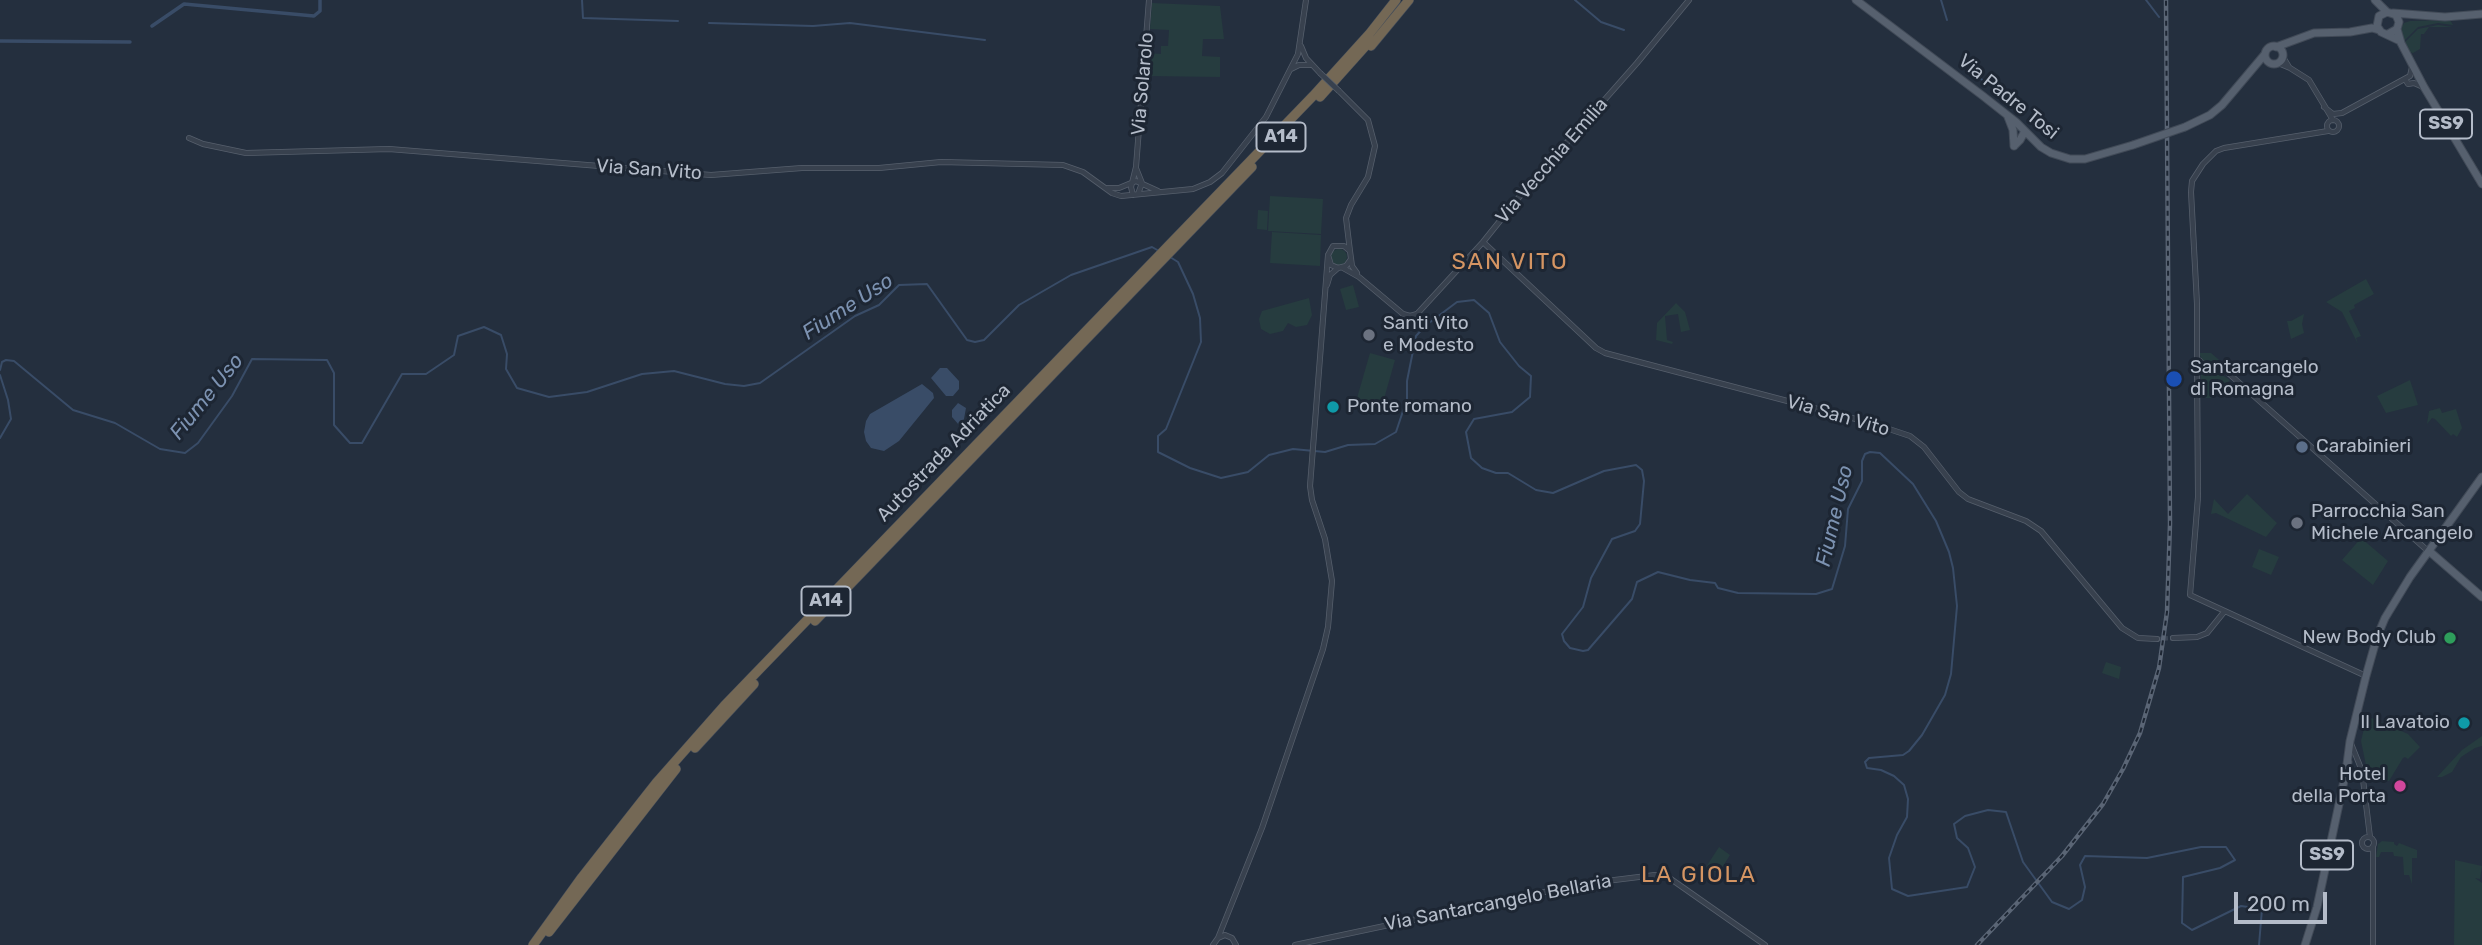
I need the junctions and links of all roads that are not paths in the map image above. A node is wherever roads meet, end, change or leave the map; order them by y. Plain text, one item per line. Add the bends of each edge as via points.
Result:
1 (1149, 0) edge
2 (1306, 0) edge
3 (1396, 0) edge
4 (1403, 0) edge
5 (1409, 0) edge
6 (1689, 0) edge
7 (1856, 0) edge
8 (2482, 15) edge
9 (2429, 17) junction
10 (2383, 18) junction
11 (2398, 28) junction
12 (2388, 34) junction
13 (2297, 39) junction
14 (1301, 42) junction
15 (2400, 42) junction
16 (2277, 47) junction
17 (2267, 58) junction
18 (2281, 58) junction
19 (1354, 61) junction
20 (1311, 65) junction
21 (2413, 66) junction
22 (1291, 69) junction
23 (2406, 81) junction
24 (2424, 87) junction
25 (2324, 107) junction
26 (2341, 113) junction
27 (2007, 116) junction
28 (2331, 124) junction
29 (2025, 131) junction
30 (189, 138) dead end
31 (2017, 138) junction
32 (2034, 140) junction
33 (1136, 167) junction
34 (2479, 174) edge
35 (1132, 182) junction
36 (1142, 183) junction
37 (2482, 184) edge
38 (1105, 188) junction
39 (1159, 191) junction
40 (1136, 195) junction
41 (1204, 213) junction
42 (1347, 230) junction
43 (1483, 243) junction
44 (1340, 245) junction
45 (1350, 251) junction
46 (1328, 255) junction
47 (1351, 260) junction
48 (1340, 268) junction
49 (1142, 277) junction
50 (1359, 277) junction
51 (1325, 289) junction
52 (2200, 365) junction
53 (2482, 477) edge
54 (2429, 551) junction
55 (2482, 597) edge
56 (2222, 611) junction
57 (2173, 638) tunnel mouth
58 (2157, 639) tunnel mouth
59 (2366, 676) junction
60 (2358, 709) junction
61 (2352, 744) junction
62 (2347, 764) junction
63 (2361, 764) junction
64 (2368, 837) junction
65 (2373, 846) junction
66 (2367, 849) junction
67 (2373, 865) junction
68 (1225, 922) junction
69 (1229, 936) junction
70 (1218, 938) junction
71 (1236, 944) edge
72 (533, 945) edge
73 (540, 945) edge
74 (1213, 945) edge
75 (1295, 945) edge
76 (1765, 945) edge
77 (2305, 945) edge
78 (2373, 945) edge

1 - 33 street, Via Solarolo
2 - 14 street, Via San Vito
3 - 41 highway, Autostrada Adriatica / A14
4 - 19 highway, Autostrada Adriatica / A14
5 - 19 highway
6 - 43 street, Via Vecchia Emilia
7 - 27 main road, Via Padre Tosi
8 - 9 main road
9 - 10 main road
9 - 11 main road via 2408,20
10 - 11 main road, SS9 via 2398,18
10 - 12 main road, SS9
10 - 13 main road, Via Padre Tosi via 2365,29
11 - 12 main road
11 - 15 main road, SS9
12 - 15 main road, SS9
13 - 16 main road, Via Padre Tosi
13 - 18 main road
14 - 20 street
14 - 22 street, Via San Vito
15 - 21 main road, SS9
16 - 17 main road, Via Padre Tosi via 2271,47
16 - 18 main road
17 - 18 main road, Via Padre Tosi
17 - 32 main road, Via Padre Tosi, bridge via 2216,111 2185,127 2085,159 2051,153
18 - 25 street, Via Padre Tosi via 2309,80
19 - 41 highway, Autostrada Adriatica / A14
20 - 22 street
20 - 42 street, bridge via 1367,120 1375,146 1368,177 1349,211
21 - 23 street
21 - 24 main road, SS9
22 - 39 street, Via San Vito via 1258,129 1222,173 1201,187
23 - 24 street
23 - 26 street
24 - 34 main road, SS9
25 - 26 street via 2333,114
25 - 28 street, Via Padre Tosi
26 - 28 street
27 - 29 main road, Via Padre Tosi
27 - 31 main road
28 - 52 street via 2319,132 2216,151 2192,181
29 - 31 main road
29 - 32 main road, Via Padre Tosi
30 - 38 street, Via San Vito via 246,153 389,149 711,174 941,162 1063,165
31 - 32 main road
33 - 35 street, Via Solarolo
33 - 36 street, Via Solarolo
34 - 37 main road, SS9
35 - 36 street
35 - 38 street
35 - 40 street, Via Solarolo
36 - 39 street
36 - 40 street
38 - 40 street, Via San Vito via 1117,195
39 - 40 street, Via San Vito
41 - 49 highway, Autostrada Adriatica / A14
42 - 44 street
42 - 45 street
43 - 50 street, Via Vecchia Emilia via 1429,303 1410,316
43 - 58 street, Via San Vito via 1605,353 1910,436 1968,499 2026,520 2041,531 2122,628 2138,638
44 - 45 street
44 - 46 street
45 - 47 street
46 - 48 street via 1331,265
46 - 51 street
47 - 48 street
47 - 50 street
48 - 50 street
48 - 51 street via 1330,275
49 - 72 highway, Autostrada Adriatica / A14 via 724,706 656,783
49 - 73 highway, Autostrada Adriatica / A14 via 676,769
51 - 68 street via 1311,492 1332,581 1328,627 1262,828
52 - 54 street via 2227,372
52 - 56 street via 2198,497 2190,595
53 - 54 main road
54 - 55 main road
54 - 59 main road via 2385,618
56 - 57 street via 2210,631
56 - 59 street
59 - 60 main road
60 - 61 main road
60 - 61 main road
61 - 62 main road
61 - 63 street
62 - 63 street
62 - 77 main road, SS9
63 - 64 street
64 - 65 street
64 - 66 street via 2362,842
65 - 66 street
65 - 67 street
66 - 67 street
67 - 78 street
68 - 69 street
68 - 70 street
69 - 70 street
69 - 71 street
70 - 74 street
75 - 76 street, Via Santarcangelo Bellaria via 1582,884 1655,875 1668,877

